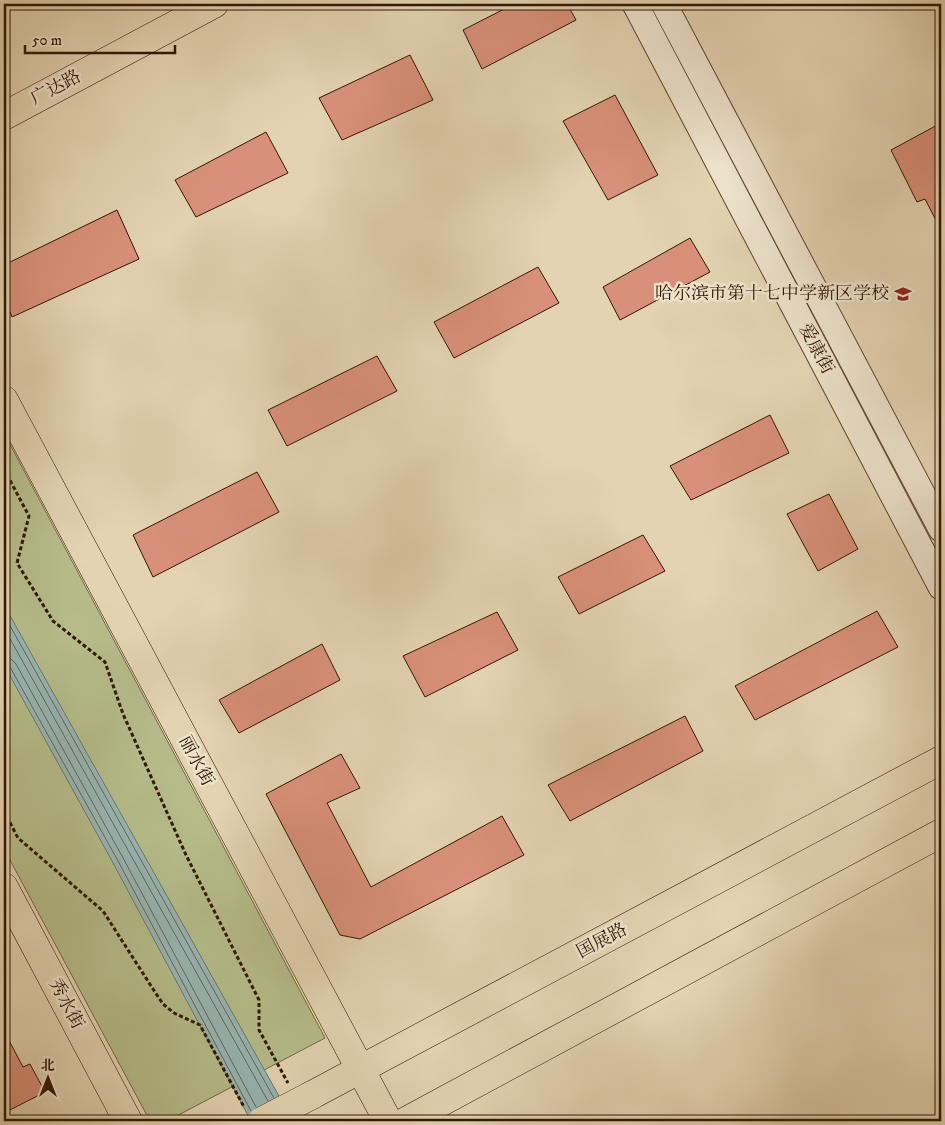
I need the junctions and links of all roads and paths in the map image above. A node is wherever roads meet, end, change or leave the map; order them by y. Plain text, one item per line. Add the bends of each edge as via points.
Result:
1 (175, 4) edge
2 (214, 4) edge
3 (635, 4) edge
4 (664, 4) edge
5 (4, 95) edge
6 (4, 116) edge
7 (4, 400) edge
8 (4, 469) edge
9 (941, 529) edge
10 (941, 587) edge
11 (941, 760) edge
12 (4, 811) edge
13 (941, 833) edge
14 (4, 887) edge
15 (301, 1091) junction
16 (255, 1117) edge
17 (128, 1121) edge
18 (388, 1121) edge
19 (406, 1121) edge

1 - 5 main road, 广达路
2 - 6 main road, 广达路
3 - 10 street, 爱康街
4 - 9 street, 爱康街
7 - 18 main road, 丽水街
8 - 15 path via 29,516 17,563 53,621 106,662 123,714 186,855 260,1000 260,1030
11 - 15 main road, 国展路
12 - 16 path via 18,838 103,911 163,1004 200,1025
13 - 19 main road
14 - 17 main road, 秀水街
15 - 16 main road, 国展路, bridge

